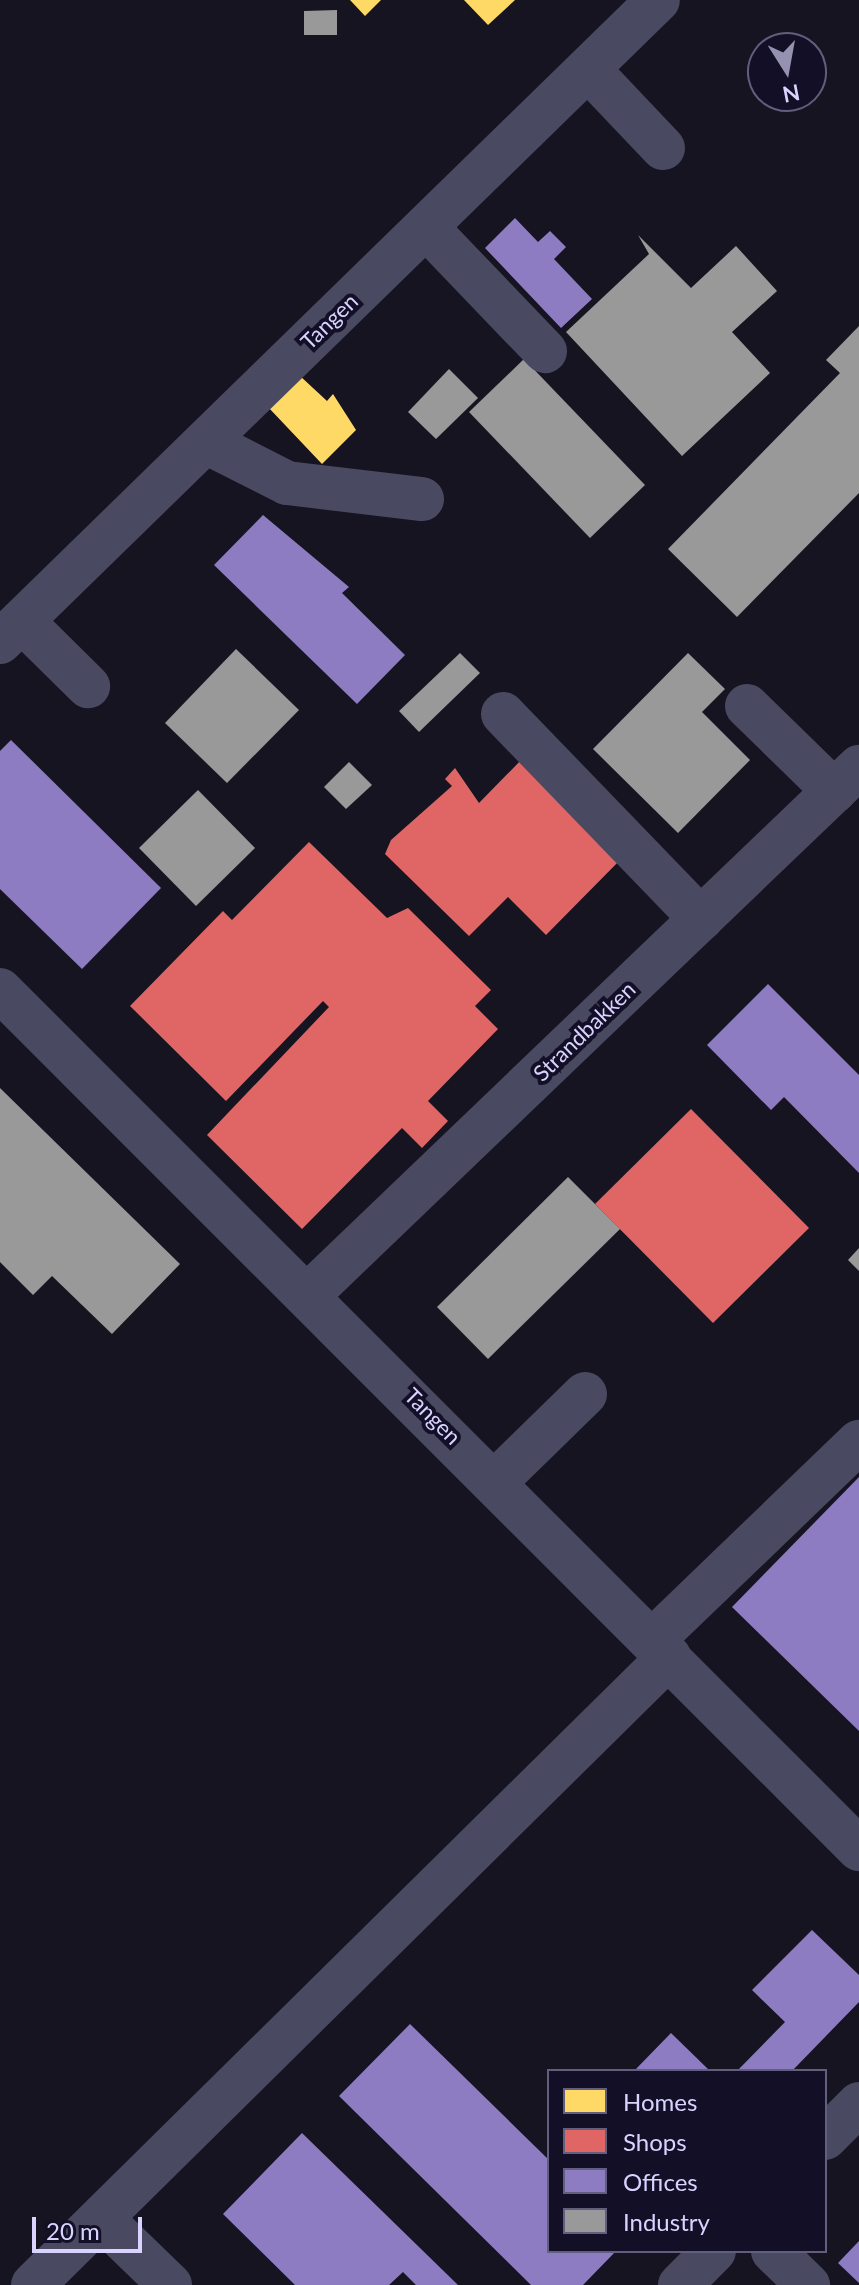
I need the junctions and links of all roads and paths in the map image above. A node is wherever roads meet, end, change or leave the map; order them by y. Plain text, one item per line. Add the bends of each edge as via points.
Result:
1 (658, 0) edge
2 (588, 69) junction
3 (663, 148) dead end
4 (426, 227) junction
5 (545, 351) dead end
6 (206, 442) junction
7 (422, 499) dead end
8 (11, 631) edge
9 (88, 686) dead end
10 (747, 706) dead end
11 (503, 714) dead end
12 (846, 779) edge
13 (701, 919) junction
14 (0, 990) edge
15 (309, 1294) junction
16 (585, 1394) dead end
17 (859, 1442) edge
18 (497, 1480) junction
19 (661, 1648) junction
20 (859, 1849) edge
21 (859, 2104) edge
22 (827, 2136) edge
23 (104, 2221) junction
24 (712, 2253) edge
25 (775, 2253) edge
26 (33, 2285) edge
27 (170, 2285) edge
28 (680, 2285) edge
29 (808, 2285) edge

1 - 2 street, Tangen
2 - 3 street
2 - 4 street, Tangen
4 - 5 street
4 - 6 street, Tangen
6 - 7 street via 287,483
6 - 8 street, Tangen
8 - 9 street
10 - 12 street
11 - 13 street
12 - 13 street, Strandbakken
13 - 15 street, Strandbakken
14 - 15 street, Tangen
15 - 18 street, Tangen
16 - 18 street
17 - 19 street
18 - 19 street, Tangen
19 - 20 street, Tangen
19 - 23 street
21 - 22 street
23 - 26 street
23 - 27 street
24 - 28 street
25 - 29 street

